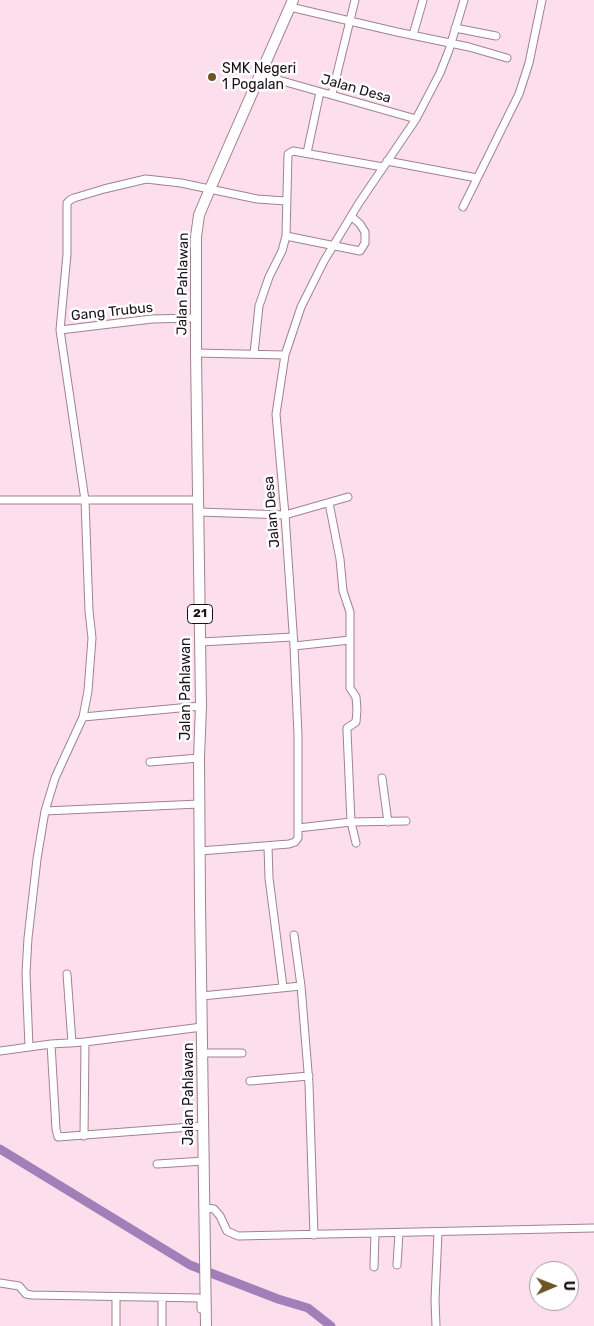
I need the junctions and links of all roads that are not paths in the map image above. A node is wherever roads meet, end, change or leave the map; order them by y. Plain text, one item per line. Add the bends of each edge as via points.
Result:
1 (355, 0) edge
2 (423, 0) edge
3 (464, 0) edge
4 (542, 0) edge
5 (292, 3) edge
6 (350, 21) junction
7 (455, 28) junction
8 (413, 35) junction
9 (496, 36) dead end
10 (454, 44) junction
11 (507, 58) dead end
12 (261, 75) junction
13 (320, 92) junction
14 (332, 94) junction
15 (416, 119) junction
16 (307, 153) junction
17 (385, 164) junction
18 (477, 178) junction
19 (210, 189) junction
20 (286, 201) junction
21 (463, 207) dead end
22 (351, 216) junction
23 (286, 236) junction
24 (333, 246) junction
25 (196, 318) junction
26 (60, 330) junction
27 (196, 353) junction
28 (254, 354) junction
29 (285, 355) junction
30 (348, 497) dead end
31 (0, 500) edge
32 (85, 500) junction
33 (199, 500) junction
34 (329, 503) junction
35 (199, 512) junction
36 (285, 516) junction
37 (293, 636) junction
38 (350, 640) junction
39 (201, 642) junction
40 (294, 646) junction
41 (201, 706) junction
42 (83, 717) junction
43 (199, 758) junction
44 (150, 762) dead end
45 (382, 778) dead end
46 (199, 804) junction
47 (45, 811) junction
48 (406, 821) dead end
49 (352, 822) junction
50 (388, 822) junction
51 (298, 828) junction
52 (356, 843) dead end
53 (268, 846) junction
54 (200, 851) junction
55 (294, 935) dead end
56 (67, 974) dead end
57 (300, 986) junction
58 (283, 987) junction
59 (202, 996) junction
60 (202, 1027) junction
61 (85, 1042) junction
62 (72, 1043) junction
63 (51, 1044) junction
64 (30, 1047) junction
65 (0, 1051) edge
66 (203, 1053) junction
67 (242, 1053) dead end
68 (309, 1076) junction
69 (250, 1081) dead end
70 (204, 1126) junction
71 (84, 1136) junction
72 (204, 1161) junction
73 (157, 1164) dead end
74 (205, 1208) junction
75 (594, 1228) edge
76 (438, 1232) junction
77 (375, 1233) junction
78 (399, 1233) junction
79 (314, 1235) junction
80 (397, 1265) dead end
81 (374, 1267) dead end
82 (0, 1283) edge
83 (116, 1298) junction
84 (162, 1299) junction
85 (206, 1324) edge
86 (116, 1326) edge
87 (162, 1326) edge
88 (436, 1326) edge

1 - 6 street
2 - 8 street
3 - 7 street, Jalan Desa
4 - 18 street via 519,94
5 - 6 street
5 - 12 highway, Jalan Pahlawan / 21
6 - 8 street
6 - 14 street
7 - 9 street
7 - 10 street, Jalan Desa
8 - 10 street
10 - 11 street
10 - 15 street, Jalan Desa
12 - 13 street, Jalan Desa
12 - 19 highway, Jalan Pahlawan / 21
13 - 14 street, Jalan Desa
13 - 16 street
14 - 15 street, Jalan Desa
15 - 17 street, Jalan Desa
16 - 17 street
16 - 20 street via 293,151 288,154
17 - 18 street
17 - 22 street, Jalan Desa
18 - 21 street
19 - 20 street via 257,199
19 - 25 highway, Jalan Pahlawan / 21 via 196,236
19 - 26 street via 146,180 70,200 67,206 67,254
20 - 23 street
22 - 24 street, Jalan Desa
22 - 24 street via 365,232 365,243 358,251
23 - 24 street
23 - 28 street via 259,306
24 - 29 street, Jalan Desa via 310,286
25 - 26 street, Gang Trubus via 152,319
25 - 27 highway, Jalan Pahlawan / 21
26 - 32 street
27 - 28 street
27 - 33 highway, Jalan Pahlawan / 21
28 - 29 street
29 - 36 street, Jalan Desa via 276,414
30 - 34 street
31 - 32 street
32 - 33 street
32 - 42 street via 92,638
33 - 35 highway, Jalan Pahlawan / 21
34 - 36 street
34 - 38 street via 343,591 349,608
35 - 36 street
35 - 39 highway, Jalan Pahlawan / 21
36 - 37 street, Jalan Desa
37 - 39 street
37 - 40 street, Jalan Desa
38 - 40 street
38 - 49 street via 350,688 356,697 357,710 356,722 347,730
39 - 41 highway, Jalan Pahlawan / 21
40 - 51 street, Jalan Desa
41 - 42 street
41 - 43 highway, Jalan Pahlawan / 21
42 - 47 street
43 - 44 street
43 - 46 highway, Jalan Pahlawan / 21
45 - 50 street
46 - 47 street
46 - 54 highway, Jalan Pahlawan / 21
47 - 64 street via 28,938 26,973
48 - 50 street
49 - 50 street
49 - 51 street
49 - 52 street
51 - 53 street via 295,842
53 - 54 street
53 - 58 street
54 - 59 highway, Jalan Pahlawan / 21
55 - 57 street
56 - 62 street
57 - 58 street
57 - 68 street
58 - 59 street
59 - 60 highway, Jalan Pahlawan / 21
60 - 61 street
60 - 66 highway, Jalan Pahlawan / 21
61 - 62 street
61 - 71 street
62 - 63 street
63 - 64 street
63 - 71 street via 57,1134 60,1138
64 - 65 street
66 - 67 street
66 - 70 highway, Jalan Pahlawan / 21
68 - 69 street
68 - 79 street
70 - 71 street
70 - 72 highway, Jalan Pahlawan / 21
72 - 73 street
72 - 74 highway, Jalan Pahlawan / 21
74 - 79 street via 217,1211 233,1236
74 - 85 highway, Jalan Pahlawan / 21
75 - 76 street
76 - 78 street
76 - 88 street
77 - 78 street
77 - 79 street
77 - 81 street
78 - 80 street
82 - 83 street via 19,1286 32,1296
83 - 84 street
83 - 86 street
84 - 85 street via 199,1298 201,1322
84 - 87 street

